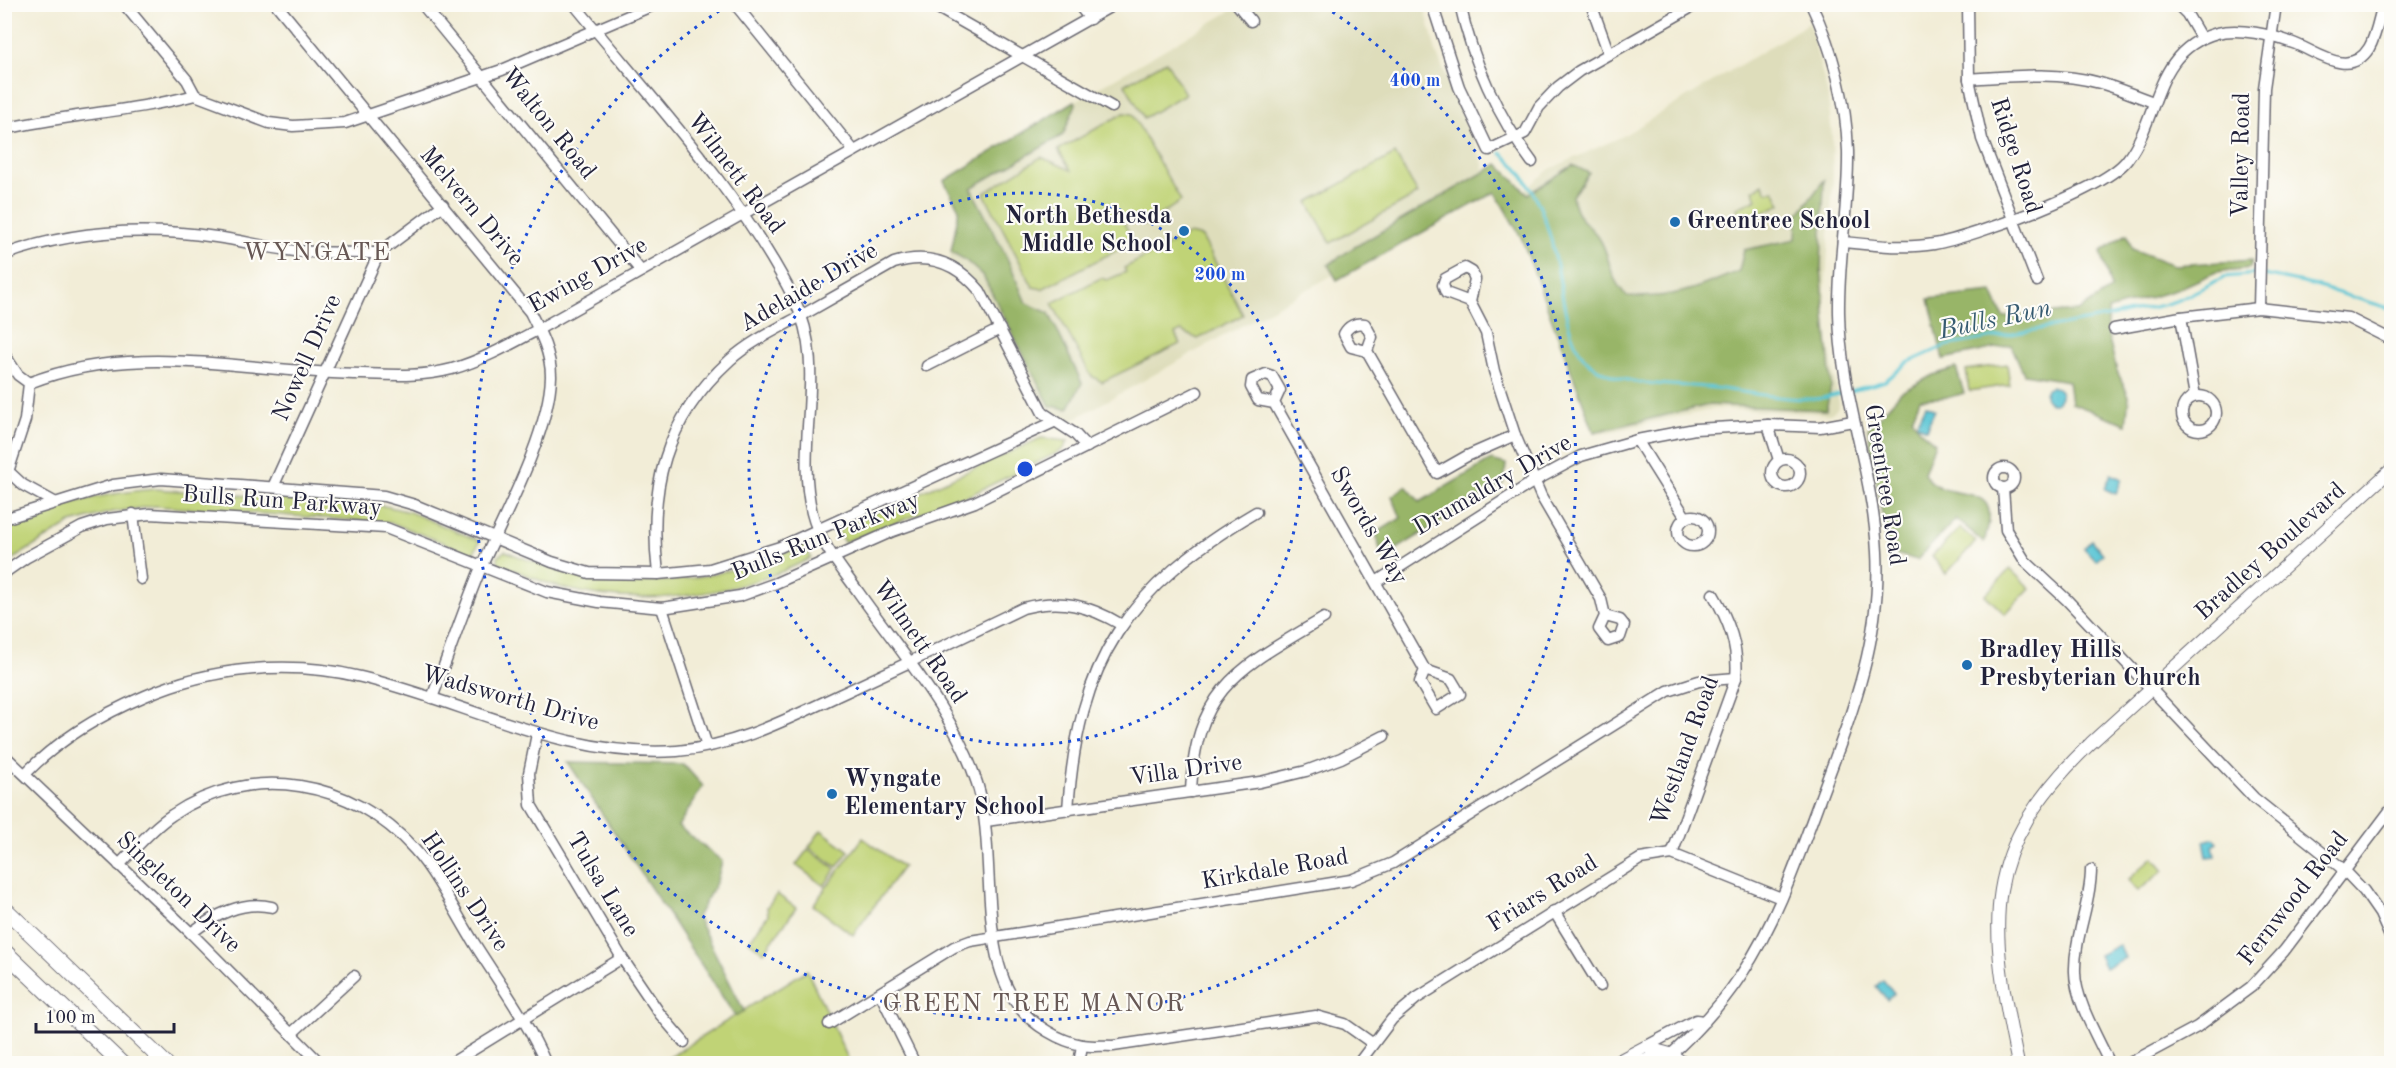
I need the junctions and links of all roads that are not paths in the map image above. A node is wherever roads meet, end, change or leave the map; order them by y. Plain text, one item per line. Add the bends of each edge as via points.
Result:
1 (124, 4) edge
2 (276, 4) edge
3 (422, 4) edge
4 (574, 4) edge
5 (656, 4) edge
6 (735, 4) edge
7 (932, 4) edge
8 (1078, 4) edge
9 (1115, 4) edge
10 (1238, 4) edge
11 (1432, 4) edge
12 (1460, 4) edge
13 (1591, 4) edge
14 (1696, 4) edge
15 (1811, 4) edge
16 (1968, 4) edge
17 (2177, 4) edge
18 (2276, 4) edge
19 (2383, 4) edge
20 (1090, 19) junction
21 (1251, 21) dead end
22 (595, 30) junction
23 (2201, 38) junction
24 (2269, 38) junction
25 (1609, 54) junction
26 (1022, 57) junction
27 (481, 76) junction
28 (1969, 79) junction
29 (195, 95) junction
30 (2153, 102) junction
31 (1112, 107) dead end
32 (367, 115) junction
33 (4, 129) edge
34 (1514, 138) junction
35 (854, 151) junction
36 (1532, 162) dead end
37 (443, 205) junction
38 (744, 213) junction
39 (2013, 220) junction
40 (1843, 242) junction
41 (379, 253) junction
42 (4, 255) edge
43 (641, 271) junction
44 (2037, 281) dead end
45 (1470, 302) dead end
46 (2259, 308) junction
47 (801, 316) junction
48 (2181, 317) junction
49 (2114, 328) dead end
50 (538, 329) junction
51 (1000, 329) junction
52 (2391, 340) edge
53 (1367, 351) dead end
54 (4, 354) edge
55 (927, 366) dead end
56 (322, 374) junction
57 (29, 383) junction
58 (1197, 392) dead end
59 (2195, 396) dead end
60 (1274, 403) dead end
61 (1853, 421) junction
62 (1054, 422) junction
63 (1768, 425) junction
64 (1515, 435) junction
65 (1637, 440) junction
66 (1087, 447) junction
67 (1779, 460) dead end
68 (2391, 469) edge
69 (9, 472) junction
70 (1536, 480) junction
71 (4, 484) edge
72 (273, 487) junction
73 (2003, 488) dead end
74 (54, 502) junction
75 (1256, 512) dead end
76 (133, 514) junction
77 (5, 516) edge
78 (1686, 518) dead end
79 (819, 529) junction
80 (495, 538) junction
81 (833, 557) junction
82 (481, 568) junction
83 (4, 573) edge
84 (658, 574) junction
85 (141, 579) dead end
86 (1376, 582) junction
87 (1713, 594) dead end
88 (662, 608) junction
89 (1605, 616) dead end
90 (1324, 618) dead end
91 (1122, 625) junction
92 (908, 663) junction
93 (1425, 670) dead end
94 (1736, 678) junction
95 (2150, 689) junction
96 (432, 698) junction
97 (537, 734) junction
98 (1384, 736) dead end
99 (707, 746) junction
100 (4, 755) edge
101 (25, 774) junction
102 (1191, 792) junction
103 (2391, 808) edge
104 (1068, 810) junction
105 (986, 821) junction
106 (1672, 854) junction
107 (119, 865) junction
108 (2091, 870) dead end
109 (2344, 870) junction
110 (1781, 898) junction
111 (272, 907) dead end
112 (4, 908) edge
113 (1554, 911) junction
114 (191, 933) junction
115 (994, 936) junction
116 (2391, 941) edge
117 (4, 951) edge
118 (622, 958) junction
119 (354, 976) dead end
120 (1600, 986) dead end
121 (880, 993) junction
122 (522, 1020) junction
123 (1705, 1021) junction
124 (829, 1024) dead end
125 (291, 1034) junction
126 (684, 1042) dead end
127 (1372, 1043) junction
128 (1082, 1045) junction
129 (1645, 1047) junction
130 (1665, 1061) edge
131 (122, 1064) edge
132 (166, 1064) edge
133 (321, 1064) edge
134 (450, 1064) edge
135 (546, 1064) edge
136 (915, 1064) edge
137 (1079, 1064) edge
138 (1358, 1064) edge
139 (1613, 1064) edge
140 (1632, 1064) edge
141 (1685, 1064) edge
142 (2018, 1064) edge
143 (2110, 1064) edge
144 (2128, 1064) edge

1 - 29 street
2 - 32 street, Melvern Drive
3 - 27 street, Walton Road
4 - 22 street, Wilmett Road
5 - 22 street
6 - 35 street
7 - 26 street
8 - 20 street
9 - 20 street, Ewing Drive
10 - 21 street
11 - 34 street via 1459,87 1489,150
12 - 34 street via 1484,74
13 - 25 street
14 - 25 street
15 - 40 street, Greentree Road via 1830,50 1845,115 1848,151
16 - 28 street, Ridge Road
17 - 23 street
18 - 24 street, Valley Road
19 - 24 street via 2370,46 2348,62 2329,61 2293,43
20 - 26 street, Ewing Drive
22 - 27 street
22 - 38 street, Wilmett Road
23 - 24 street via 2228,30
23 - 30 street via 2176,58
24 - 46 street, Valley Road via 2264,88
25 - 34 street via 1558,87 1539,107 1525,132
26 - 31 street
26 - 35 street, Ewing Drive
27 - 32 street
27 - 43 street, Walton Road
28 - 30 street via 2067,76 2099,82
28 - 39 street, Ridge Road via 1982,139
29 - 32 street via 260,120 292,126 345,123
29 - 33 street
30 - 39 street via 2141,139 2115,172
32 - 37 street, Melvern Drive
34 - 36 street
35 - 38 street, Ewing Drive
37 - 41 street, Nowell Drive
37 - 50 street, Melvern Drive via 530,312
38 - 43 street, Ewing Drive
38 - 47 street, Wilmett Road
39 - 40 street via 1932,244 1889,247
39 - 44 street, Ridge Road
40 - 61 street, Greentree Road via 1839,313
41 - 42 street via 289,251 216,237 112,231 64,238
41 - 56 street, Nowell Drive
43 - 50 street, Ewing Drive
45 - 64 street via 1486,333
46 - 48 street
46 - 52 street via 2348,318
47 - 51 street, Adelaide Drive via 894,263 909,258 932,259 969,277
47 - 79 street, Wilmett Road via 812,366 805,472
47 - 84 street, Adelaide Drive via 730,360 704,388 673,436 656,491 654,541
48 - 49 street
48 - 59 street
50 - 56 street, Ewing Drive via 492,354 452,369 418,375
50 - 80 street, Melvern Drive via 549,352 548,395 537,437
51 - 55 street
51 - 62 street, Adelaide Drive via 1043,413
53 - 64 street via 1437,473
54 - 57 street via 18,375
56 - 57 street, Ewing Drive via 242,365 130,360 80,366
56 - 72 street, Nowell Drive
57 - 69 street via 25,420
58 - 66 street, Bulls Run Parkway
60 - 86 street, Swords Way
61 - 63 street, Drumaldry Drive via 1820,427
61 - 110 street, Greentree Road via 1877,549 1874,632 1863,681
62 - 66 street, Adelaide Drive via 1075,434
62 - 79 street, Bulls Run Parkway
63 - 65 street, Drumaldry Drive via 1695,429
63 - 67 street
64 - 70 street
65 - 70 street, Drumaldry Drive via 1581,456
65 - 78 street
66 - 81 street, Bulls Run Parkway via 975,502
68 - 95 main road, Bradley Boulevard
69 - 71 street
69 - 74 street via 23,485
70 - 86 street, Drumaldry Drive
70 - 89 street via 1541,496 1601,599
72 - 74 street, Bulls Run Parkway via 161,479 113,485
72 - 80 street, Bulls Run Parkway via 384,496
73 - 95 street via 2006,530 2025,561
74 - 77 street, Bulls Run Parkway
75 - 91 street via 1177,565
76 - 82 street, Bulls Run Parkway via 386,528
76 - 83 street, Bulls Run Parkway via 82,527
76 - 85 street
79 - 81 street, Wilmett Road
79 - 84 street, Bulls Run Parkway via 780,547 710,569
80 - 82 street, Melvern Drive
80 - 84 street, Bulls Run Parkway via 589,573
81 - 88 street, Bulls Run Parkway via 740,596
81 - 92 street, Wilmett Road
82 - 88 street, Bulls Run Parkway via 547,592
82 - 96 street, Melvern Drive
86 - 93 street, Swords Way
87 - 94 street, Westland Road via 1734,639
88 - 99 street
90 - 102 street via 1250,662 1221,691 1206,713 1197,739
91 - 92 street, Wadsworth Drive via 1083,605 1044,603 1023,608
91 - 104 street via 1099,666 1081,711
92 - 99 street, Wadsworth Drive via 764,730
92 - 105 street, Wilmett Road via 961,743
94 - 106 street, Westland Road
94 - 115 street, Kirkdale Road via 1699,681 1668,691 1394,863 1351,880
95 - 109 street via 2254,798
95 - 142 main road, Bradley Boulevard via 2048,788 2022,828 2010,857 1998,902 1997,945
96 - 97 street, Wadsworth Drive
96 - 101 street, Wadsworth Drive via 360,677 314,670 255,669 204,676 162,688 112,710 79,729
97 - 99 street, Wadsworth Drive via 617,751
97 - 118 street, Tulsa Lane via 529,773 531,805
98 - 102 street, Villa Drive via 1306,771
100 - 101 street, Singleton Drive
101 - 107 street, Singleton Drive
102 - 104 street, Villa Drive
103 - 109 street, Fernwood Road
104 - 105 street, Villa Drive
105 - 115 street, Wilmett Road
106 - 110 street
106 - 113 street, Friars Road via 1640,859
107 - 114 street, Singleton Drive
107 - 122 street, Hollins Drive via 172,815 230,790 286,783 352,800 383,820 416,851
108 - 143 street via 2075,972 2078,990
109 - 116 street via 2373,904
109 - 144 street, Fernwood Road via 2284,951 2251,987 2197,1027
110 - 123 street, Greentree Road via 1741,975
111 - 114 street via 237,907
112 - 132 highway
113 - 120 street
113 - 127 street, Friars Road via 1417,998
114 - 125 street, Singleton Drive
115 - 121 street, Kirkdale Road via 954,947
115 - 128 street, Wilmett Road via 1001,976 1018,1006 1049,1032
117 - 131 highway
118 - 122 street
118 - 126 street, Tulsa Lane
119 - 125 street
121 - 124 street, Kirkdale Road
121 - 136 street
122 - 134 street
122 - 135 street, Hollins Drive
123 - 129 street via 1696,1020
123 - 130 street, Greentree Road
125 - 133 street, Singleton Drive
127 - 128 street, Wilmett Road via 1345,1024 1316,1016 1113,1046
127 - 138 street, Friars Road
128 - 137 street
129 - 130 main road
129 - 139 main road
130 - 140 main road via 1643,1058
130 - 141 main road

